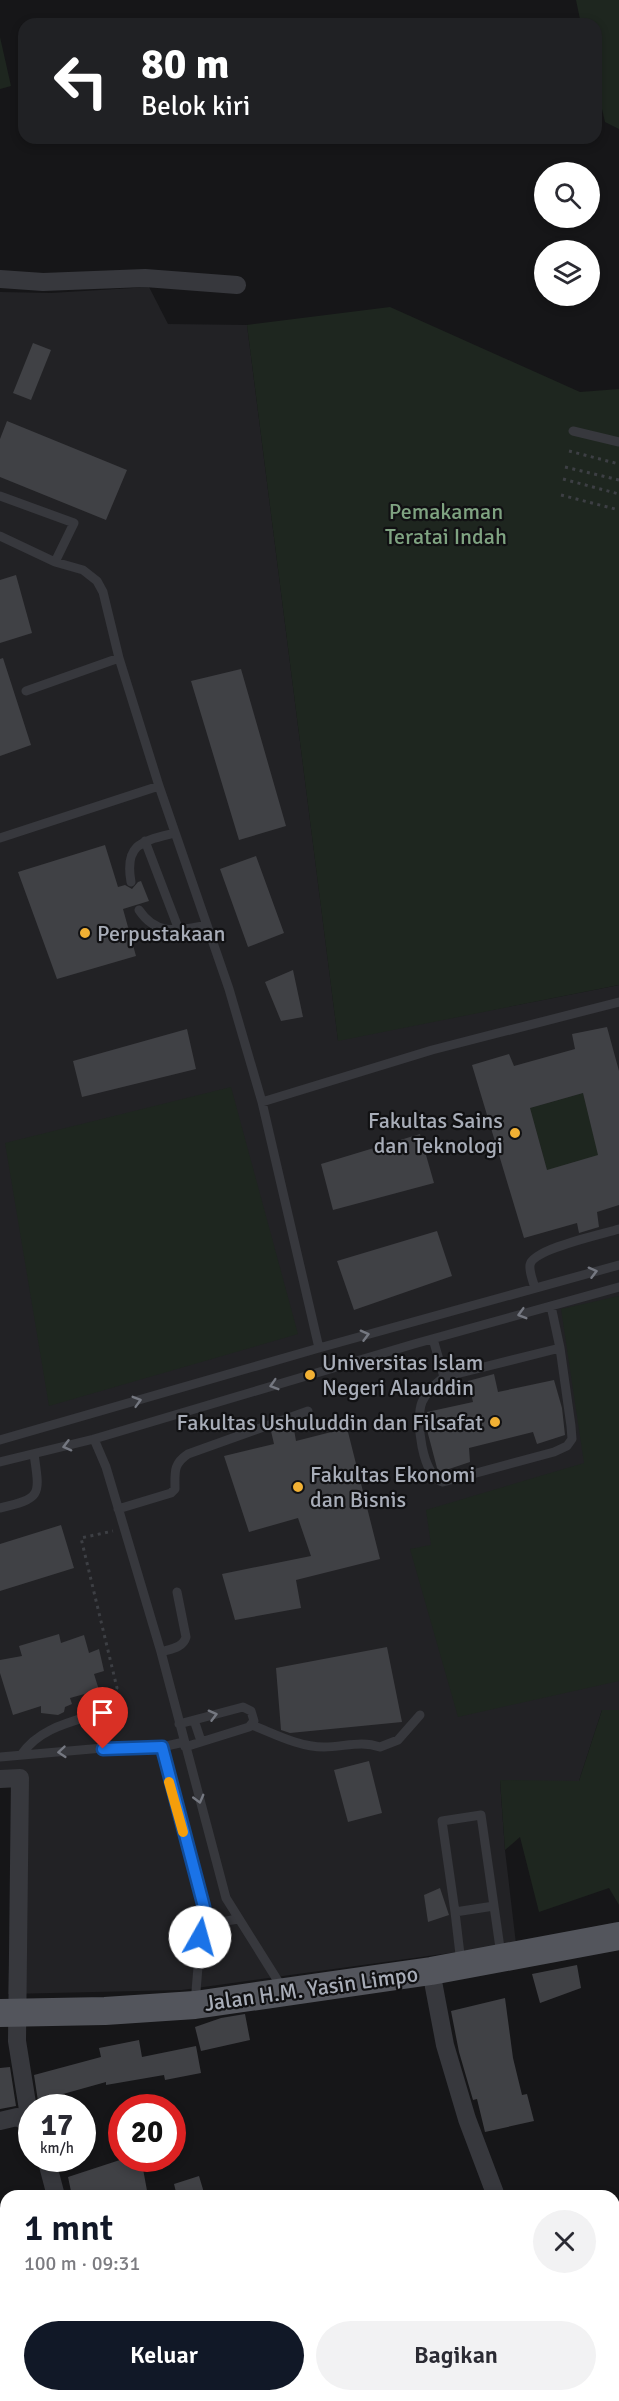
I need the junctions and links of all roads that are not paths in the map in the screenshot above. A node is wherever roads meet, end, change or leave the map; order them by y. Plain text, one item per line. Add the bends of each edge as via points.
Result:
1 (0, 279) edge
2 (237, 285) dead end
3 (573, 431) dead end
4 (619, 442) edge
5 (0, 496) edge
6 (0, 536) edge
7 (55, 562) junction
8 (120, 658) junction
9 (26, 691) dead end
10 (159, 786) junction
11 (175, 833) junction
12 (0, 838) edge
13 (145, 841) junction
14 (131, 882) dead end
15 (139, 910) dead end
16 (207, 925) junction
17 (179, 930) junction
18 (619, 1002) edge
19 (262, 1102) junction
20 (619, 1229) edge
21 (619, 1266) edge
22 (619, 1287) edge
23 (535, 1288) junction
24 (551, 1306) junction
25 (433, 1339) junction
26 (319, 1348) junction
27 (560, 1348) junction
28 (444, 1377) junction
29 (308, 1411) dead end
30 (94, 1439) junction
31 (0, 1440) edge
32 (34, 1454) junction
33 (0, 1462) edge
34 (0, 1508) edge
35 (118, 1509) junction
36 (177, 1592) dead end
37 (161, 1652) junction
38 (420, 1715) dead end
39 (194, 1720) junction
40 (179, 1724) junction
41 (252, 1725) junction
42 (201, 1741) junction
43 (184, 1745) junction
44 (162, 1747) junction
45 (103, 1749) junction
46 (21, 1755) junction
47 (0, 1757) edge
48 (0, 1779) edge
49 (494, 1906) junction
50 (455, 1912) junction
51 (238, 1919) junction
52 (203, 1925) junction
53 (619, 1936) edge
54 (501, 1958) junction
55 (462, 1965) junction
56 (431, 1971) junction
57 (284, 1990) junction
58 (195, 2005) junction
59 (9, 2013) edge
60 (26, 2094) edge
61 (18, 2117) edge
62 (0, 2121) edge
63 (50, 2172) edge
64 (54, 2190) edge
65 (494, 2190) edge

1 - 2 street via 43,282 145,278
3 - 4 lane
5 - 7 lane via 74,523
6 - 7 lane
7 - 8 lane via 83,570 97,580
8 - 9 lane
8 - 10 lane
10 - 11 lane
10 - 12 lane
11 - 13 lane
11 - 16 lane
13 - 14 lane via 130,857
13 - 17 lane
15 - 17 lane via 154,926
16 - 17 lane
16 - 19 lane
18 - 19 lane via 432,1050
19 - 26 lane
20 - 23 lane via 532,1258
23 -> 21 lane
22 - 24 lane
26 -> 23 lane
24 -> 25 lane
24 - 27 lane
25 - 28 lane
25 -> 30 lane
31 -> 26 lane
27 - 28 lane
27 - 28 lane via 572,1439 567,1446 442,1482 429,1471 419,1417 430,1389
29 - 35 lane via 188,1454 178,1460 175,1489 171,1493
30 -> 32 lane
30 - 35 lane
32 - 33 lane
32 - 34 lane via 38,1482 33,1497
35 - 37 lane
36 - 37 lane via 185,1642
37 - 40 lane
38 - 41 lane via 398,1740 380,1747 369,1743 309,1745
39 - 40 lane
39 -> 41 lane via 243,1707 251,1711
39 - 42 lane
40 - 43 lane
41 - 42 lane
42 - 43 lane
43 - 44 lane
43 -> 51 lane via 226,1898
44 - 45 lane
44 - 52 lane via 204,1907
45 -> 46 lane
45 - 46 lane via 103,1712 49,1729
46 - 47 lane
48 - 59 street via 20,1778
49 - 50 lane
49 - 50 lane via 481,1815 452,1819 442,1821
49 - 54 lane
50 - 55 lane
51 - 52 lane
51 - 57 lane
52 - 58 lane
53 - 54 main road, Jalan H.M. Yasin Limpo
54 - 55 main road, Jalan H.M. Yasin Limpo
55 - 56 main road, Jalan H.M. Yasin Limpo
56 - 57 main road, Jalan H.M. Yasin Limpo
56 - 65 street via 445,2045
57 - 58 main road, Jalan H.M. Yasin Limpo
58 - 59 main road, Jalan H.M. Yasin Limpo
59 - 60 street
61 - 62 street
63 - 64 street

